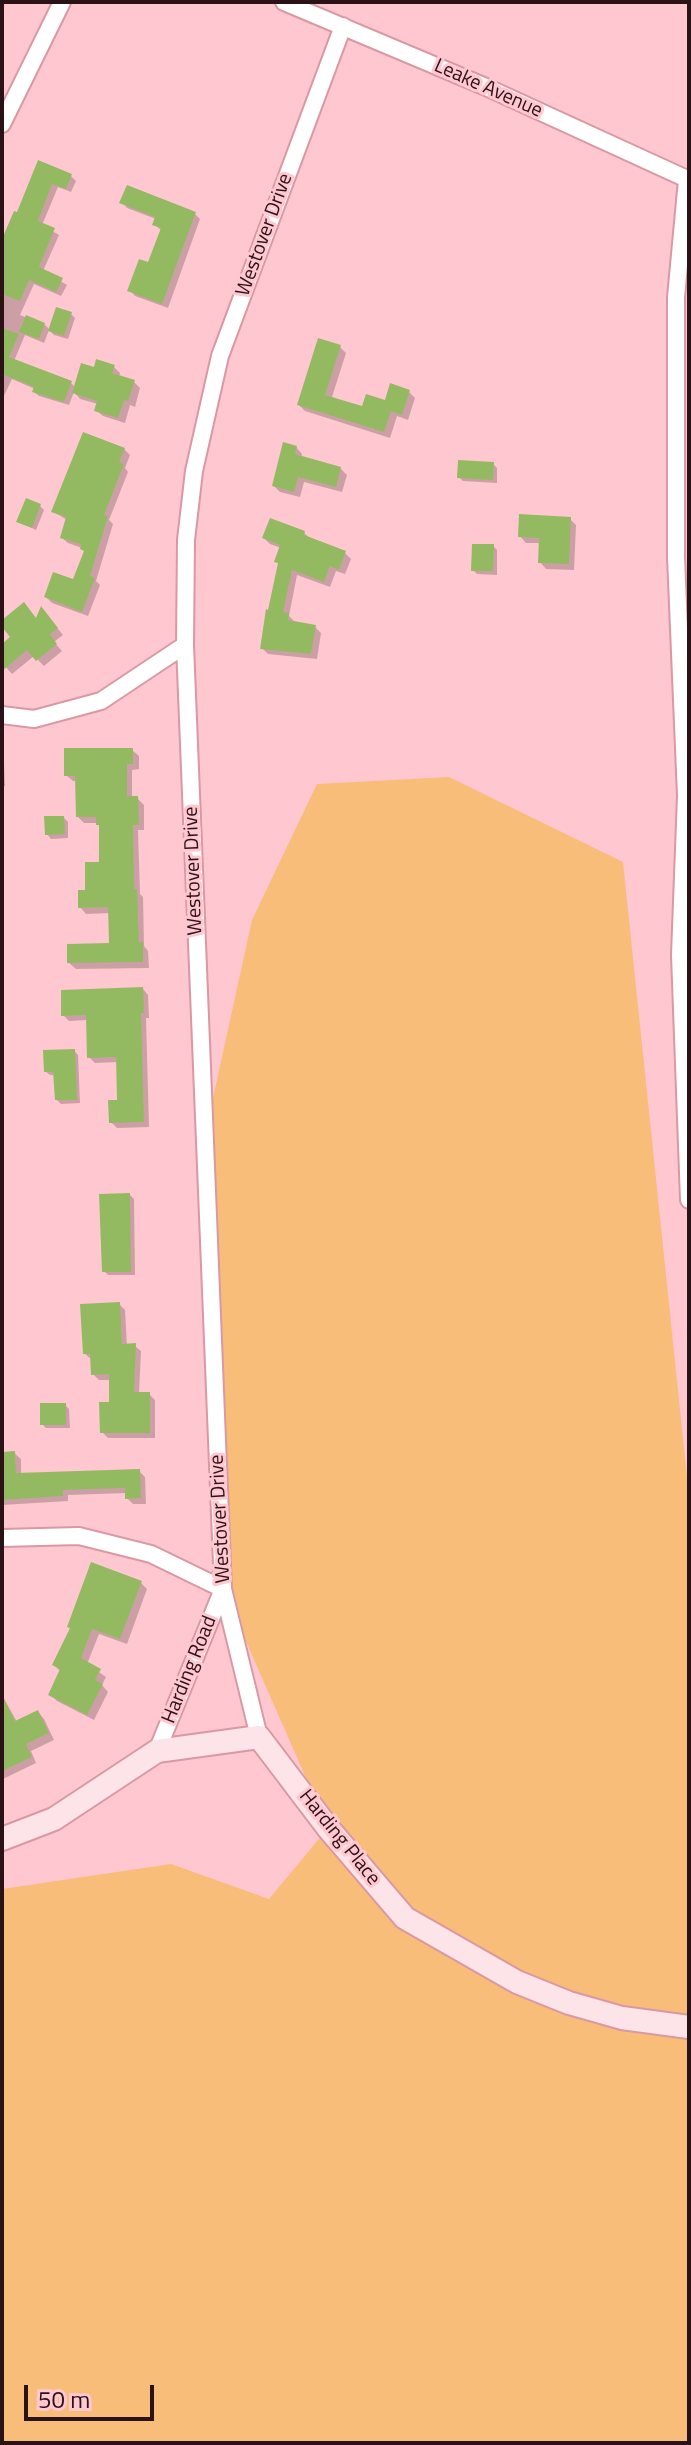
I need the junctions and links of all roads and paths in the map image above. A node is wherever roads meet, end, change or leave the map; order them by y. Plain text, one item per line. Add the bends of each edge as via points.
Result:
1 (62, 2) edge
2 (284, 2) edge
3 (343, 26) junction
4 (2, 124) edge
5 (688, 180) edge
6 (185, 645) junction
7 (2, 715) edge
8 (689, 1200) edge
9 (2, 1538) edge
10 (223, 1589) junction
11 (259, 1737) junction
12 (157, 1751) junction
13 (2, 1839) edge
14 (689, 2027) edge

1 - 4 street
2 - 3 street, Leake Avenue
3 - 5 street, Leake Avenue
3 - 6 street, Westover Drive via 220,356 194,471 186,540
5 - 8 street via 676,297 676,557 686,796 680,955
6 - 7 street via 101,701 34,719
6 - 10 street, Westover Drive
9 - 10 street via 79,1536 151,1554
10 - 11 street, Westover Drive
10 - 12 street, Harding Road
11 - 12 main road
11 - 14 main road, Harding Place via 405,1918 517,1982 569,2003 622,2018
12 - 13 main road via 54,1819

